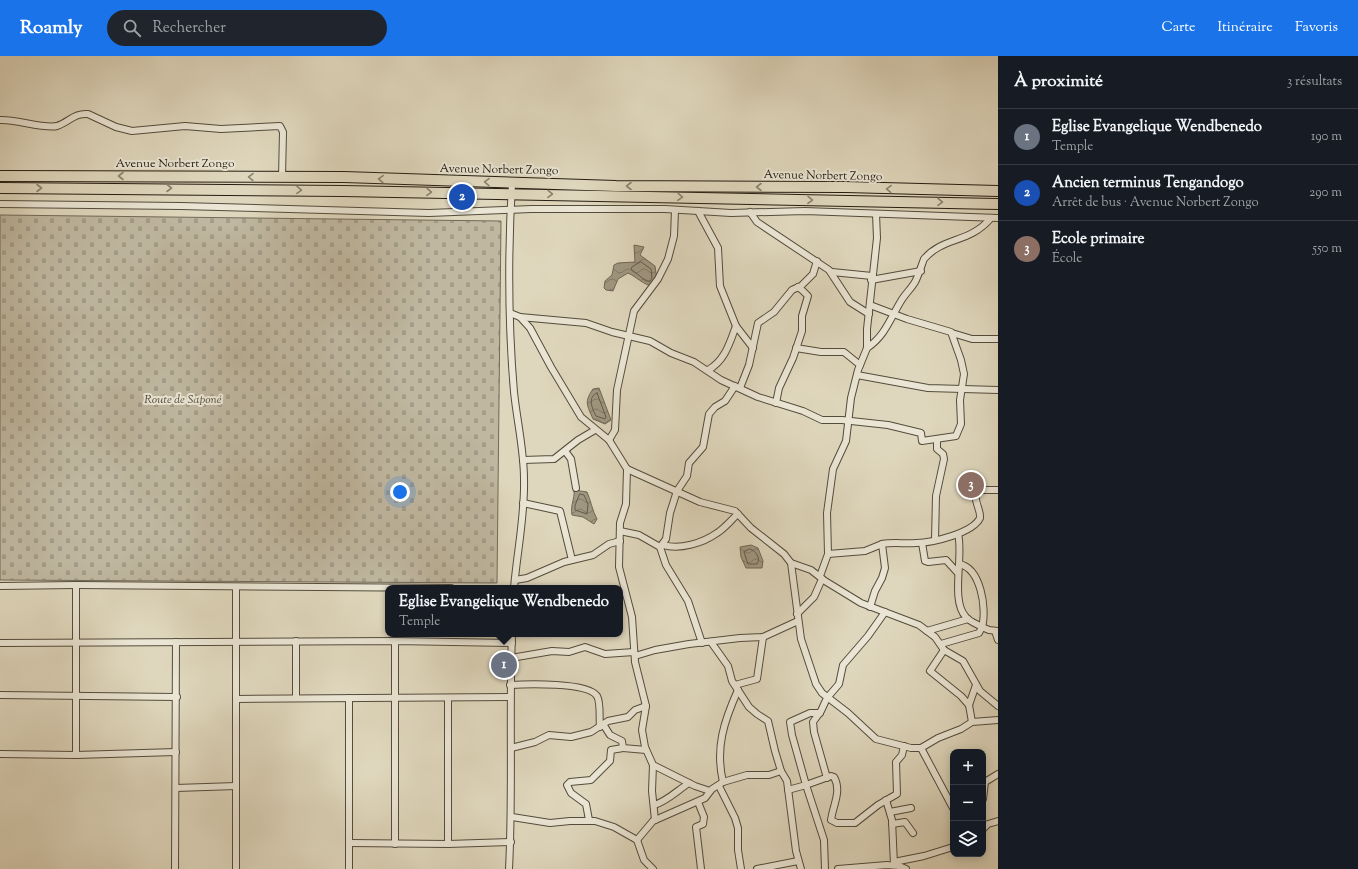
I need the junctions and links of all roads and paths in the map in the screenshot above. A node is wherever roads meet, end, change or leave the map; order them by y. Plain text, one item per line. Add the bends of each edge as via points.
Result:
1 (0, 120) edge
2 (0, 176) edge
3 (282, 177) junction
4 (512, 183) junction
5 (0, 188) edge
6 (998, 191) edge
7 (512, 193) junction
8 (0, 204) edge
9 (998, 204) edge
10 (509, 210) junction
11 (675, 210) junction
12 (698, 211) junction
13 (750, 212) junction
14 (876, 214) junction
15 (991, 218) junction
16 (998, 218) edge
17 (817, 261) junction
18 (921, 271) junction
19 (832, 272) junction
20 (872, 278) junction
21 (798, 287) junction
22 (870, 305) junction
23 (510, 313) junction
24 (868, 314) junction
25 (895, 314) junction
26 (520, 317) junction
27 (736, 326) junction
28 (952, 333) junction
29 (630, 335) junction
30 (998, 339) edge
31 (753, 348) junction
32 (796, 348) junction
33 (867, 348) junction
34 (860, 366) junction
35 (708, 370) junction
36 (857, 375) junction
37 (738, 387) junction
38 (962, 390) junction
39 (998, 390) edge
40 (776, 403) junction
41 (848, 421) junction
42 (595, 430) junction
43 (937, 439) junction
44 (609, 440) junction
45 (565, 451) junction
46 (523, 460) junction
47 (628, 469) junction
48 (576, 488) dead end
49 (998, 490) edge
50 (677, 491) junction
51 (523, 503) junction
52 (738, 514) junction
53 (620, 531) junction
54 (958, 534) junction
55 (935, 540) junction
56 (620, 541) junction
57 (922, 543) junction
58 (882, 544) junction
59 (662, 546) junction
60 (828, 554) junction
61 (572, 560) junction
62 (791, 563) junction
63 (959, 564) junction
64 (957, 572) junction
65 (821, 578) junction
66 (515, 580) junction
67 (76, 585) junction
68 (514, 585) edge
69 (0, 586) edge
70 (236, 587) junction
71 (385, 588) edge
72 (870, 607) junction
73 (885, 612) junction
74 (797, 614) junction
75 (968, 619) junction
76 (798, 622) junction
77 (982, 627) junction
78 (927, 631) junction
79 (996, 631) edge
80 (512, 637) edge
81 (763, 637) junction
82 (998, 640) edge
83 (296, 641) junction
84 (395, 641) junction
85 (77, 642) junction
86 (176, 642) junction
87 (236, 642) junction
88 (711, 642) junction
89 (0, 643) edge
90 (512, 643) junction
91 (702, 643) junction
92 (942, 647) junction
93 (635, 654) junction
94 (511, 658) junction
95 (510, 685) junction
96 (976, 685) junction
97 (736, 688) junction
98 (0, 696) edge
99 (78, 696) junction
100 (177, 697) junction
101 (510, 697) junction
102 (296, 698) junction
103 (349, 698) junction
104 (395, 698) junction
105 (448, 698) junction
106 (827, 698) junction
107 (236, 699) junction
108 (969, 705) junction
109 (646, 706) junction
110 (998, 706) edge
111 (820, 713) junction
112 (998, 720) edge
113 (972, 722) junction
114 (602, 726) junction
115 (904, 746) junction
116 (511, 748) junction
117 (623, 748) junction
118 (921, 748) junction
119 (646, 750) junction
120 (176, 752) junction
121 (0, 754) edge
122 (76, 755) junction
123 (653, 765) junction
124 (782, 771) junction
125 (998, 774) edge
126 (827, 778) junction
127 (690, 783) junction
128 (721, 784) junction
129 (806, 785) junction
130 (985, 785) edge
131 (236, 786) junction
132 (176, 788) junction
133 (788, 790) junction
134 (710, 791) junction
135 (886, 800) junction
136 (698, 802) junction
137 (950, 802) edge
138 (654, 806) junction
139 (911, 808) dead end
140 (890, 812) junction
141 (512, 816) junction
142 (589, 820) junction
143 (655, 820) junction
144 (998, 820) edge
145 (892, 824) junction
146 (986, 826) edge
147 (912, 833) dead end
148 (637, 840) junction
149 (511, 842) junction
150 (349, 843) junction
151 (395, 844) junction
152 (448, 844) junction
153 (950, 848) edge
154 (798, 861) junction
155 (894, 863) junction
156 (878, 867) edge
157 (175, 869) edge
158 (236, 869) edge
159 (349, 869) edge
160 (509, 869) edge
161 (653, 869) edge
162 (701, 869) edge
163 (741, 869) edge
164 (757, 869) edge
165 (801, 869) edge
166 (824, 869) edge
167 (838, 869) edge
168 (906, 869) edge

1 - 3 street via 56,126 83,113 132,131 185,126 221,129 280,126 283,132
3 -> 2 main road, Avenue Norbert Zongo
4 -> 3 main road, Avenue Norbert Zongo
6 -> 4 main road, Avenue Norbert Zongo
4 - 7 street
5 -> 7 main road, Avenue Norbert Zongo
7 -> 9 main road, Avenue Norbert Zongo
7 - 10 street
8 - 10 street via 429,213
10 - 11 street
10 - 23 street
11 - 12 street
11 - 29 street via 674,236 668,259 658,279 634,311
12 - 13 street
12 - 27 street via 718,248 720,286
13 - 14 street
13 - 17 street via 757,222
14 - 15 street
14 - 20 street via 877,238
15 - 16 street
15 - 18 street via 975,233 937,248 923,261
17 - 19 street
17 - 21 street via 814,274
18 - 20 street
18 - 25 street
19 - 20 street
19 - 24 street via 850,302
20 - 22 street
21 - 31 street via 792,290 774,312 759,322
21 - 32 street via 808,296 802,316 802,331
22 - 24 street
22 - 25 street
23 - 26 street
23 - 46 street via 514,393
24 - 33 street
25 - 28 street
25 - 33 street via 881,337
26 - 29 street via 586,323
26 - 42 street via 530,328 581,417
27 - 31 street
27 - 35 street via 729,347 714,367
28 - 30 street via 972,339
28 - 38 street via 963,366
29 - 35 street via 650,341
29 - 44 street via 617,390 615,430
31 - 37 street via 749,365
32 - 34 street via 844,352
32 - 40 street via 779,388
33 - 34 street
34 - 36 street
35 - 37 street via 721,380
36 - 38 street via 928,388
36 - 41 street
37 - 40 street
37 - 50 street via 709,414 703,447 690,461 687,476
38 - 39 street
38 - 43 street via 961,424 956,435
40 - 41 street via 822,420
41 - 43 street via 915,431 921,433 922,441
41 - 60 street via 846,440 835,462 830,484 826,524
42 - 44 street
42 - 45 street
43 - 55 street via 937,450 943,454 944,459 936,496
44 - 47 street
45 - 46 street via 551,460
45 - 48 street via 571,459
46 - 51 street
47 - 50 street
47 - 53 street via 626,504 620,521
49 - 54 street via 978,492 976,496 980,510 979,520
50 - 52 street via 700,502 729,508
50 - 59 street
51 - 61 street via 560,511
51 - 66 street
52 - 59 street via 718,532 704,540 677,547
52 - 62 street
53 - 56 street
53 - 59 street via 639,535
54 - 55 street
54 - 63 street
55 - 57 street
56 - 61 street via 609,544 591,556
56 - 93 street via 619,567 632,617
57 - 58 street
57 - 64 street via 925,561 946,560
58 - 60 street via 865,551
58 - 72 street via 885,568 874,591
59 - 91 street via 666,565 688,601
60 - 65 street
61 - 66 street via 527,578
62 - 65 street via 808,568
62 - 74 street
63 - 64 street
63 - 77 street via 971,569 980,590 984,617
64 - 75 street via 961,608
65 - 72 street
65 - 74 street via 814,597
66 - 68 street
67 - 69 street
67 - 70 street
67 - 85 street
70 - 71 street
70 - 87 street
72 - 73 street
73 - 78 street via 909,620
73 - 106 street via 843,665 839,684
74 - 76 street
75 - 77 street
75 - 78 street
76 - 81 street
76 - 106 street via 802,644 814,678
77 - 79 street
77 - 92 street via 979,633
78 - 92 street
79 - 82 street
80 - 90 street
81 - 88 street
81 - 97 street via 758,678
83 - 84 street
83 - 87 street
83 - 102 street
84 - 90 street
84 - 104 street
85 - 86 street
85 - 89 street
85 - 99 street
86 - 87 street
86 - 100 street
87 - 107 street
88 - 91 street
88 - 97 street via 728,666
90 - 94 street
91 - 93 street
92 - 96 street via 963,661
92 - 108 street via 930,671
93 - 94 street via 605,654 584,647 569,652 552,651
93 - 109 street
94 - 95 street
95 - 101 street
95 - 114 street via 572,687 592,691 599,700
96 - 108 street
96 - 110 street
97 - 124 street via 755,712 768,719
97 - 128 street via 721,738
98 - 99 street
99 - 100 street
99 - 122 street
100 - 120 street
101 - 105 street
101 - 116 street
102 - 103 street
102 - 107 street
103 - 104 street
103 - 150 street
104 - 105 street
104 - 151 street
105 - 152 street
106 - 111 street
106 - 115 street via 876,739
107 - 131 street
108 - 113 street
109 - 114 street via 635,710 628,717 610,720
109 - 119 street via 642,729
111 - 126 street via 813,726
111 - 129 street via 810,713 790,722
112 - 113 street
113 - 118 street
114 - 116 street via 580,735 549,735 535,742
114 - 117 street via 610,735 622,741
115 - 118 street
115 - 135 street via 902,755 896,762 897,793
116 - 141 street
117 - 119 street
117 - 142 street via 611,750 610,761 593,779 568,784 571,793 586,804
118 - 137 street
119 - 123 street
120 - 122 street
120 - 132 street
121 - 122 street
123 - 127 street
123 - 138 street
124 - 128 street via 769,776 746,775
124 - 133 street
125 - 130 street via 985,782
126 - 129 street
126 - 135 street via 834,777 837,784 837,799 831,820 833,822 855,823
127 - 134 street
127 - 138 street
128 - 134 street
128 - 163 street via 738,828
129 - 133 street
129 - 166 street via 824,840
131 - 132 street
131 - 158 street
132 - 157 street
133 - 154 street
134 - 136 street via 707,797
135 - 140 street
136 - 143 street
136 - 162 street via 704,821 696,827
138 - 143 street
139 - 140 street
140 - 145 street
141 - 142 street via 550,823
141 - 149 street
142 - 148 street via 614,827
143 - 148 street
144 - 146 street
145 - 147 street via 905,822
145 - 155 street
148 - 161 street via 642,858
149 - 152 street
149 - 160 street
150 - 151 street
150 - 159 street
151 - 152 street
153 - 155 street
154 - 164 street
154 - 165 street
155 - 156 street
155 - 168 street
156 - 167 street

